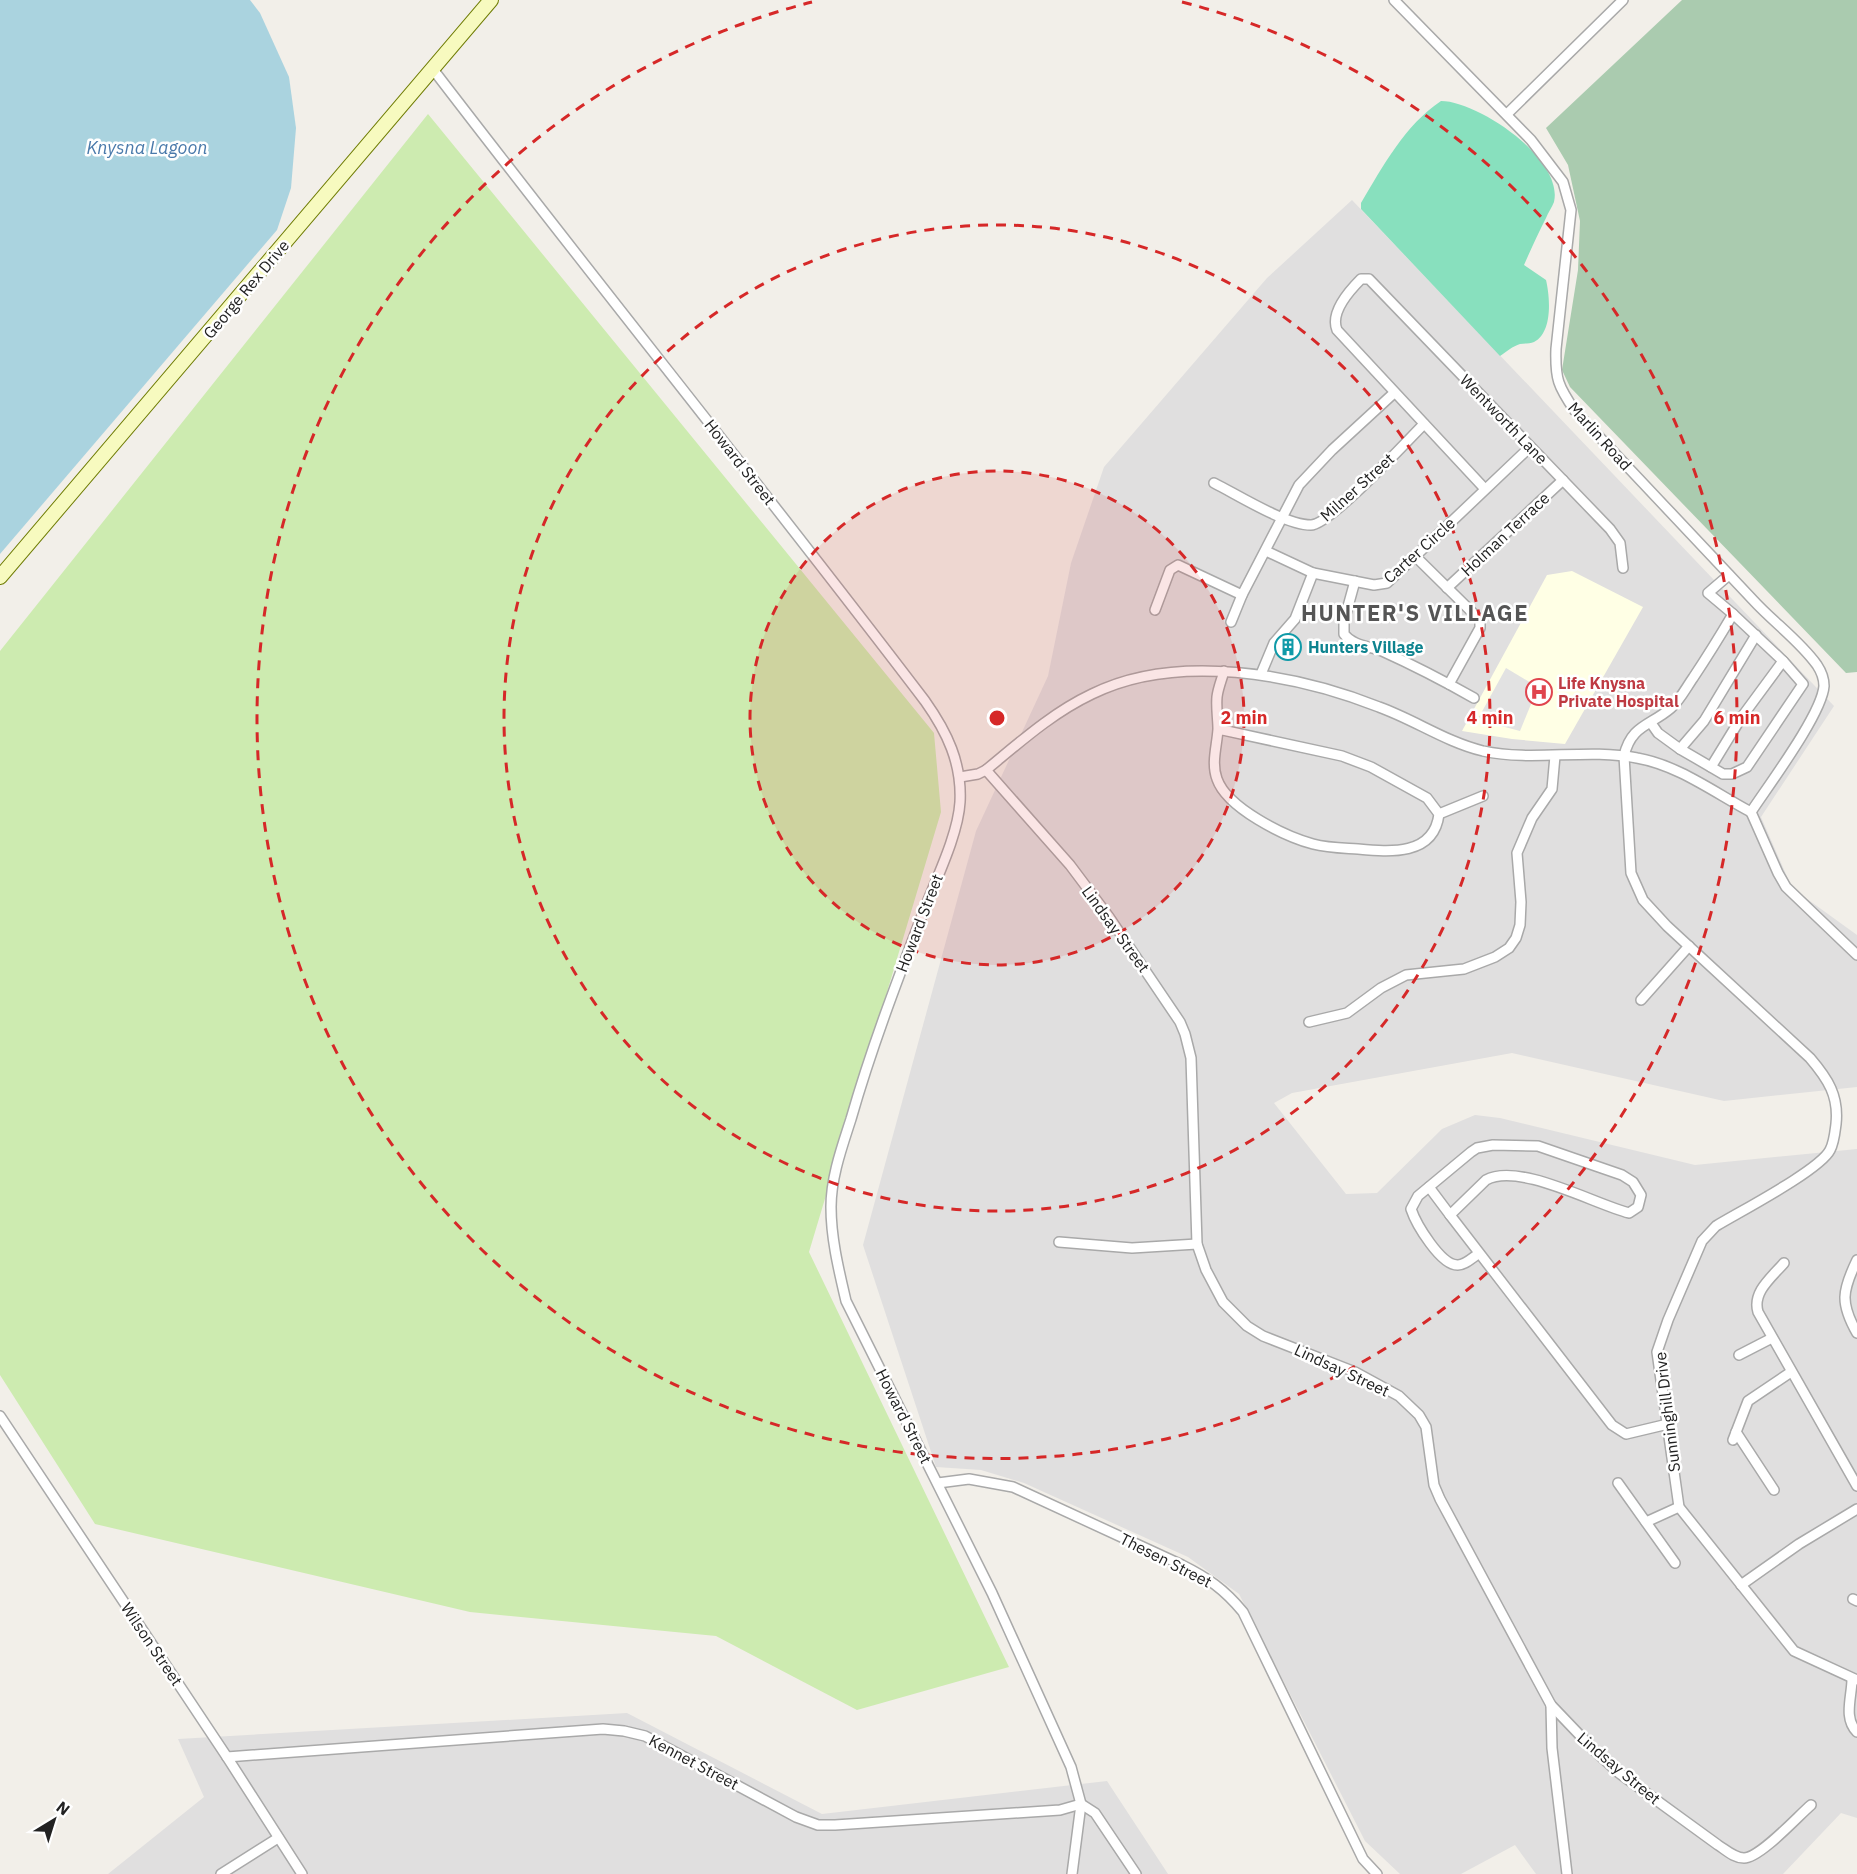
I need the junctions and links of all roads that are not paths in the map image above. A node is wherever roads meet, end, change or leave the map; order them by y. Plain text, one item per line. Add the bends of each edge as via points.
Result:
1 (491, 0) edge
2 (1394, 0) edge
3 (1623, 0) edge
4 (432, 68) junction
5 (1507, 114) junction
6 (1394, 393) junction
7 (1424, 424) junction
8 (1530, 447) junction
9 (1563, 480) junction
10 (1214, 483) dead end
11 (1485, 489) junction
12 (1281, 517) junction
13 (1266, 551) junction
14 (1416, 557) junction
15 (1623, 568) dead end
16 (1313, 573) junction
17 (1729, 575) junction
18 (0, 577) edge
19 (1355, 581) junction
20 (1447, 588) junction
21 (1242, 595) junction
22 (1155, 610) dead end
23 (1733, 614) junction
24 (1231, 622) dead end
25 (1756, 634) junction
26 (1783, 661) junction
27 (1224, 670) junction
28 (1261, 674) junction
29 (1449, 684) junction
30 (1474, 698) dead end
31 (1652, 723) junction
32 (1218, 729) junction
33 (1680, 749) junction
34 (1555, 756) junction
35 (1624, 756) junction
36 (1711, 767) junction
37 (986, 770) junction
38 (960, 777) junction
39 (1483, 796) dead end
40 (1751, 812) junction
41 (1439, 814) junction
42 (1689, 946) junction
43 (1857, 955) edge
44 (1641, 1000) dead end
45 (1309, 1022) dead end
46 (1429, 1187) junction
47 (1450, 1215) junction
48 (1059, 1242) dead end
49 (1197, 1244) junction
50 (1478, 1254) junction
51 (1857, 1260) edge
52 (1784, 1263) dead end
53 (1857, 1334) edge
54 (1772, 1338) junction
55 (1739, 1355) dead end
56 (1791, 1372) junction
57 (0, 1416) edge
58 (1668, 1424) junction
59 (938, 1483) junction
60 (1618, 1483) dead end
61 (1857, 1486) edge
62 (1774, 1490) dead end
63 (1679, 1507) junction
64 (1857, 1509) edge
65 (1646, 1522) junction
66 (1676, 1563) dead end
67 (1742, 1586) junction
68 (1855, 1680) edge
69 (1551, 1705) junction
70 (1857, 1732) edge
71 (227, 1757) junction
72 (1080, 1804) junction
73 (1811, 1804) dead end
74 (278, 1838) junction
75 (221, 1874) edge
76 (302, 1874) edge
77 (1072, 1874) edge
78 (1136, 1874) edge
79 (1377, 1874) edge
80 (1567, 1874) edge

1 - 4 street, George Rex Drive
2 - 5 street, Marlin Road
3 - 5 street
4 - 18 street, George Rex Drive
4 - 38 street, Howard Street via 918,692 946,733
5 - 17 street, Marlin Road via 1550,162 1563,182 1571,210 1556,349 1560,389 1575,411
6 - 7 street
6 - 8 street, Wentworth Lane via 1334,322 1335,313 1364,278 1425,335
6 - 12 street via 1303,479
7 - 11 street
7 - 12 street, Milner Street via 1325,520 1310,525
8 - 9 street, Wentworth Lane
8 - 11 street, Carter Circle
9 - 15 street, Wentworth Lane via 1617,537
9 - 20 street, Holman Terrace
10 - 12 street, Milner Street
11 - 14 street, Carter Circle
12 - 13 street
13 - 16 street, Carter Circle
13 - 21 street
14 - 19 street, Carter Circle via 1387,583
14 - 20 street
16 - 19 street, Carter Circle
16 - 28 street via 1295,619 1272,647
17 - 23 street via 1708,593
17 - 40 street, Marlin Road via 1817,665 1824,686 1809,722
19 - 29 street via 1344,621 1347,638
20 - 29 street via 1480,620
21 - 22 street via 1178,566 1170,570
21 - 24 street
23 - 25 street
23 - 31 street via 1675,704
25 - 26 street
25 - 33 street via 1704,721
26 - 36 street
26 - 36 street via 1803,684 1791,704 1747,767 1732,774
27 - 28 street
27 - 32 street via 1217,695
27 - 37 street via 1152,676 1095,692 1045,721
28 - 34 street via 1381,707 1466,747 1505,755
29 - 30 street
31 - 33 street via 1658,733
31 - 35 street via 1634,733
32 - 41 street via 1342,756 1371,767 1427,798
32 - 41 street via 1214,768 1221,788 1235,804 1293,837 1330,848 1403,850 1429,838 1438,825
33 - 36 street
34 - 35 street
34 - 45 street via 1552,789 1532,818 1517,853 1520,925 1509,948 1464,969 1406,975 1347,1012
35 - 40 street via 1669,768
35 - 42 street, Sunninghill Drive via 1636,888 1652,911
37 - 38 street
37 - 49 street, Lindsay Street via 1070,865 1180,1022 1191,1058
38 - 59 street, Howard Street via 954,831 883,1017 840,1155 831,1207 846,1301
39 - 41 street
40 - 43 street via 1786,887
42 - 44 street
42 - 58 street, Sunninghill Drive via 1810,1058 1830,1082 1837,1113 1830,1151 1823,1159 1716,1226 1702,1241 1657,1352
46 - 47 street
46 - 47 street via 1477,1148 1528,1144 1622,1175 1636,1185 1641,1195 1638,1208 1629,1213 1520,1176 1500,1175 1486,1180
46 - 50 street via 1411,1209 1436,1250 1456,1265
47 - 50 street
48 - 49 street via 1132,1248
49 - 69 street, Lindsay Street via 1223,1302 1247,1326 1354,1372 1399,1396 1419,1415 1426,1427 1434,1485 1440,1499
50 - 58 street via 1615,1428 1626,1434
51 - 53 street via 1844,1302
52 - 54 street via 1755,1304
54 - 55 street
54 - 56 street
56 - 61 street
56 - 62 street via 1748,1401 1734,1436
57 - 71 street, Wilson Street
58 - 63 street, Sunninghill Drive
59 - 72 street, Howard Street via 1052,1721 1071,1767
59 - 79 street, Thesen Street via 969,1479 1012,1488 1182,1565 1209,1579 1228,1595 1243,1612 1363,1859
60 - 65 street
63 - 65 street
63 - 67 street
64 - 67 street via 1799,1544
65 - 66 street
67 - 68 street via 1794,1651
68 - 70 street via 1849,1719
69 - 73 street, Lindsay Street via 1619,1773 1735,1856 1756,1854
69 - 80 street via 1552,1748
71 - 72 street, Kennet Street via 603,1729 645,1736 818,1825 1060,1810
71 - 74 street, Wilson Street
72 - 77 street
72 - 78 street via 1095,1813
74 - 75 street
74 - 76 street, Wilson Street

